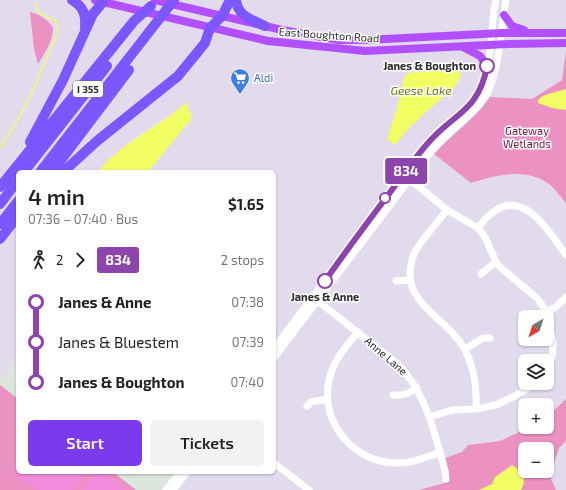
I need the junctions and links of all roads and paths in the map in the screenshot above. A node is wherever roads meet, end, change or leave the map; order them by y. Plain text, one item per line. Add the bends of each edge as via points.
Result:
1 (72, 0) edge
2 (174, 0) edge
3 (230, 0) edge
4 (236, 0) edge
5 (496, 0) edge
6 (506, 0) edge
7 (100, 1) edge
8 (153, 3) edge
9 (504, 15) junction
10 (222, 16) junction
11 (158, 22) junction
12 (266, 26) junction
13 (210, 28) junction
14 (530, 32) junction
15 (502, 33) junction
16 (566, 33) edge
17 (84, 34) junction
18 (491, 34) junction
19 (566, 43) edge
20 (490, 45) junction
21 (499, 45) junction
22 (462, 46) junction
23 (487, 66) junction
24 (26, 170) edge
25 (42, 170) edge
26 (54, 170) edge
27 (65, 170) edge
28 (407, 177) junction
29 (16, 183) edge
30 (0, 186) edge
31 (0, 204) edge
32 (16, 204) edge
33 (447, 210) junction
34 (16, 219) edge
35 (0, 224) edge
36 (16, 224) edge
37 (478, 228) junction
38 (0, 239) edge
39 (0, 244) edge
40 (566, 255) edge
41 (496, 262) junction
42 (481, 274) dead end
43 (410, 280) junction
44 (396, 281) dead end
45 (566, 297) edge
46 (315, 299) junction
47 (546, 310) edge
48 (550, 310) edge
49 (358, 332) junction
50 (490, 338) dead end
51 (276, 346) edge
52 (465, 349) junction
53 (276, 355) edge
54 (417, 388) junction
55 (525, 390) edge
56 (393, 395) dead end
57 (328, 399) junction
58 (307, 406) dead end
59 (476, 409) junction
60 (430, 417) junction
61 (440, 453) junction
62 (276, 464) edge
63 (178, 474) edge
64 (185, 474) edge
65 (446, 479) dead end
66 (166, 490) edge
67 (173, 490) edge
68 (310, 490) edge

1 - 17 highway via 84,11
2 - 11 highway, I 355
3 - 10 highway
4 - 12 highway via 244,16
5 - 18 street
6 - 9 street
7 - 13 main road, East Boughton Road
7 - 17 highway
8 - 10 main road, East Boughton Road
8 - 24 highway, I 355
8 - 30 highway via 134,21
9 - 14 main road via 512,26
9 - 15 street
10 - 12 main road, East Boughton Road
10 - 13 highway
11 - 25 highway, I 355
11 - 26 highway via 134,64
12 - 18 main road, East Boughton Road via 339,40
13 - 22 main road, East Boughton Road via 268,41 365,51
13 - 27 highway via 205,43 178,76
14 - 15 main road, East Boughton Road
14 - 16 main road, East Boughton Road
15 - 18 main road, East Boughton Road
15 - 21 street
17 - 30 highway via 32,140
18 - 20 street
19 - 21 main road, East Boughton Road
20 - 21 main road, East Boughton Road
20 - 22 main road, East Boughton Road
20 - 23 street
21 - 28 street via 494,74 484,99
22 - 23 main road via 479,56
23 - 28 street via 485,79 472,103 428,142
28 - 33 street
28 - 46 street
29 - 31 highway
32 - 35 highway
33 - 37 street
33 - 43 street via 415,253
34 - 38 highway
36 - 39 highway
37 - 40 street via 496,209 505,206 523,207 538,218
37 - 41 street via 490,245
41 - 42 street
41 - 47 street via 537,298
43 - 44 street
43 - 52 street via 420,302
45 - 48 street
46 - 49 street, Anne Lane
46 - 51 street
46 - 53 street
49 - 54 street, Anne Lane via 399,365
49 - 57 street via 342,352 331,372
50 - 52 street via 483,338
52 - 59 street via 474,372
54 - 56 street via 408,394
54 - 60 street, Anne Lane
55 - 59 street via 496,405
57 - 58 street via 311,402
57 - 61 street via 333,422 342,438 353,448 374,460 404,463
59 - 60 street via 452,410
60 - 61 street, Anne Lane
61 - 65 street, Anne Lane via 446,470
62 - 68 street
63 - 66 street
64 - 67 street

